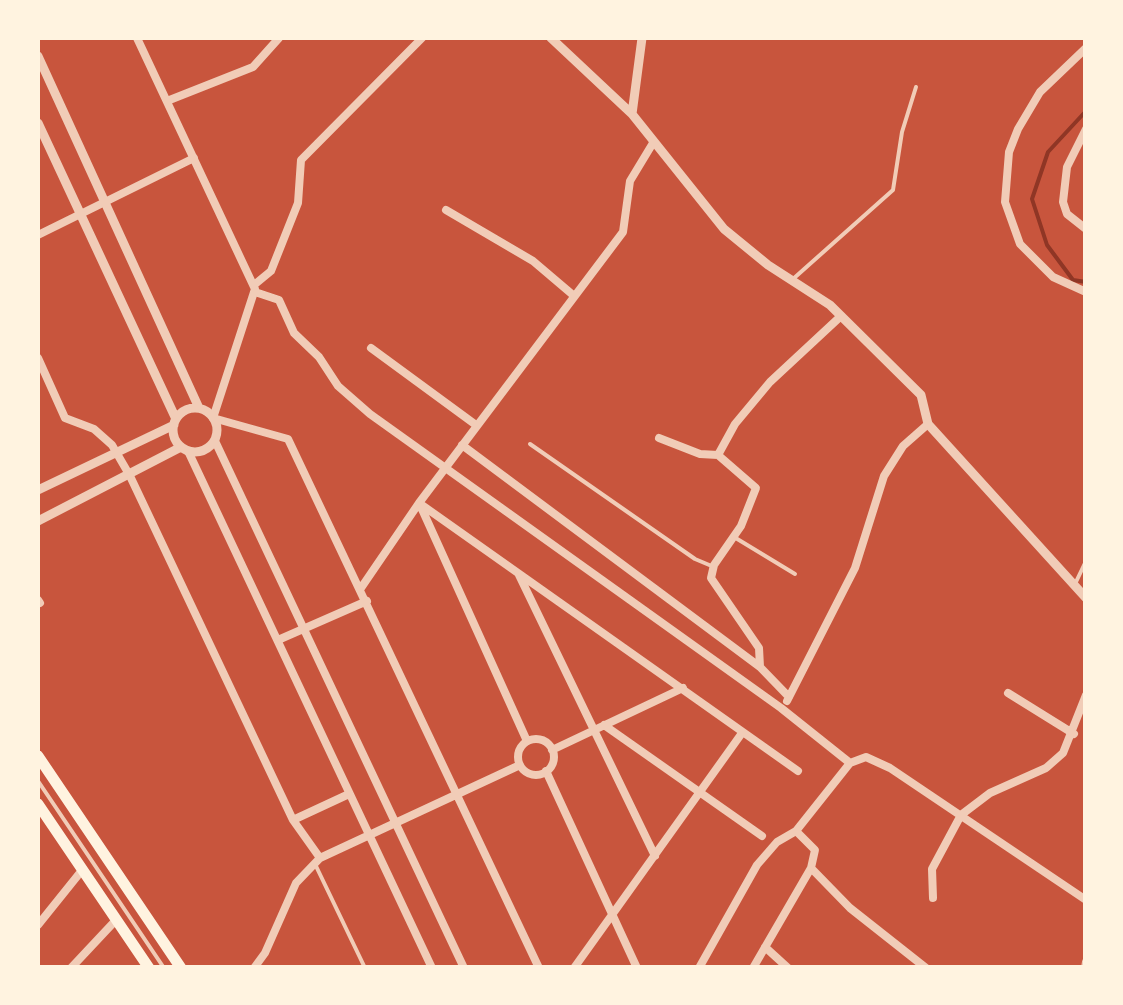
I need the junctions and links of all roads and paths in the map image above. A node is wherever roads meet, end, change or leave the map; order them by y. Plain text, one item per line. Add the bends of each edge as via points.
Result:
1 (137, 38) edge
2 (279, 38) edge
3 (422, 38) edge
4 (551, 38) edge
5 (642, 38) edge
6 (1086, 48) edge
7 (38, 56) edge
8 (916, 87) dead end
9 (167, 101) junction
10 (632, 114) junction
11 (38, 123) edge
12 (1086, 129) edge
13 (653, 142) junction
14 (194, 158) junction
15 (106, 202) junction
16 (446, 210) dead end
17 (81, 214) junction
18 (1086, 230) edge
19 (38, 235) edge
20 (792, 280) junction
21 (254, 289) junction
22 (1086, 292) edge
23 (573, 295) junction
24 (841, 316) junction
25 (371, 348) dead end
26 (38, 358) edge
27 (199, 408) junction
28 (213, 418) junction
29 (175, 422) junction
30 (928, 424) junction
31 (476, 425) junction
32 (659, 438) dead end
33 (215, 440) junction
34 (530, 444) dead end
35 (462, 445) junction
36 (184, 449) junction
37 (116, 452) junction
38 (718, 455) junction
39 (444, 469) junction
40 (130, 476) junction
41 (38, 490) edge
42 (419, 503) junction
43 (38, 521) edge
44 (734, 536) junction
45 (1086, 561) edge
46 (714, 567) junction
47 (516, 571) junction
48 (795, 574) dead end
49 (1074, 586) junction
50 (361, 588) junction
51 (1086, 598) edge
52 (367, 601) junction
53 (304, 629) junction
54 (278, 640) junction
55 (760, 667) junction
56 (684, 688) junction
57 (1008, 693) dead end
58 (1086, 695) edge
59 (789, 697) junction
60 (781, 708) junction
61 (600, 727) junction
62 (742, 733) junction
63 (1074, 734) junction
64 (527, 741) junction
65 (552, 750) junction
66 (38, 756) edge
67 (850, 763) junction
68 (520, 765) junction
69 (546, 771) junction
70 (798, 771) dead end
71 (38, 780) edge
72 (700, 793) junction
73 (348, 794) junction
74 (458, 794) junction
75 (38, 804) edge
76 (961, 815) junction
77 (293, 820) junction
78 (398, 824) junction
79 (796, 832) junction
80 (370, 835) junction
81 (762, 836) dead end
82 (655, 856) junction
83 (317, 861) junction
84 (810, 868) junction
85 (83, 869) junction
86 (934, 898) dead end
87 (1086, 900) edge
88 (612, 912) junction
89 (116, 920) junction
90 (38, 925) edge
91 (766, 947) junction
92 (71, 968) edge
93 (149, 968) edge
94 (164, 968) edge
95 (180, 968) edge
96 (254, 968) edge
97 (365, 968) edge
98 (432, 968) edge
99 (464, 968) edge
100 (538, 968) edge
101 (574, 968) edge
102 (637, 968) edge
103 (699, 968) edge
104 (753, 968) edge
105 (788, 968) edge
106 (926, 968) edge

1 - 9 street
2 - 9 street via 252,67
3 - 21 street via 301,160 298,203 271,271
4 - 10 street
5 - 10 street
6 - 22 street via 1031,105 1009,152 1005,184 1009,223 1020,244 1053,278
7 - 15 street
8 - 20 lane via 893,190
9 - 14 street
10 - 13 street
11 - 17 street
12 - 18 street via 1063,183 1066,214
13 - 20 street via 724,229
13 - 23 street via 630,180 622,232
14 - 15 street
14 - 21 street
15 - 17 street
15 - 27 street
16 - 23 street via 533,260
17 - 19 street
17 - 29 street
20 - 24 street
21 - 28 street
21 - 39 street via 279,300 294,333 338,386
23 - 31 street
24 - 30 street via 922,394
24 - 38 street via 770,382
25 - 31 street
26 - 37 street via 65,418 94,429
27 - 28 street
27 - 29 street
28 - 33 street
28 - 50 street via 288,440
29 - 36 street
29 - 37 street
30 - 49 street
30 - 59 street via 884,476 856,568
31 - 35 street
32 - 38 street
33 - 36 street via 203,451
33 - 53 street
34 - 46 lane
35 - 39 street
35 - 55 street
36 - 40 street
36 - 54 street
37 - 40 street
37 - 41 street
38 - 44 street via 756,488
39 - 42 street
39 - 60 street
40 - 43 street
40 - 77 street
42 - 47 street
42 - 50 street
42 - 64 street
44 - 46 street
44 - 48 lane
45 - 49 lane
46 - 55 street via 710,578 759,648
47 - 56 street
47 - 61 street
49 - 51 street
50 - 52 street
52 - 53 street
52 - 74 street
53 - 54 street
53 - 78 street
54 - 73 street
55 - 59 street
56 - 61 street
56 - 62 street
57 - 63 street
58 - 63 street
59 - 60 street
60 - 67 street
61 - 65 street
61 - 72 street
61 - 82 street
62 - 70 street
62 - 72 street
63 - 76 street via 1046,768 990,793
64 - 65 street via 544,740
64 - 68 street via 518,753
65 - 69 street
66 - 95 main road
67 - 76 street via 866,758 890,768
67 - 79 street
68 - 69 street via 531,774
68 - 74 street
69 - 88 street
71 - 94 lane
72 - 81 street
72 - 82 street
73 - 77 street
73 - 80 street
74 - 78 street
74 - 100 street
75 - 85 main road
76 - 86 street via 932,869
76 - 87 street
77 - 83 street
78 - 80 street
78 - 99 street
79 - 84 street via 814,850
79 - 103 street via 757,866
80 - 83 street
80 - 98 street
82 - 88 street
83 - 96 street via 296,883
83 - 97 lane
84 - 91 street
84 - 106 street
85 - 89 main road
85 - 90 street
88 - 101 street
88 - 102 street
89 - 92 street
89 - 93 main road
91 - 104 street
91 - 105 street

